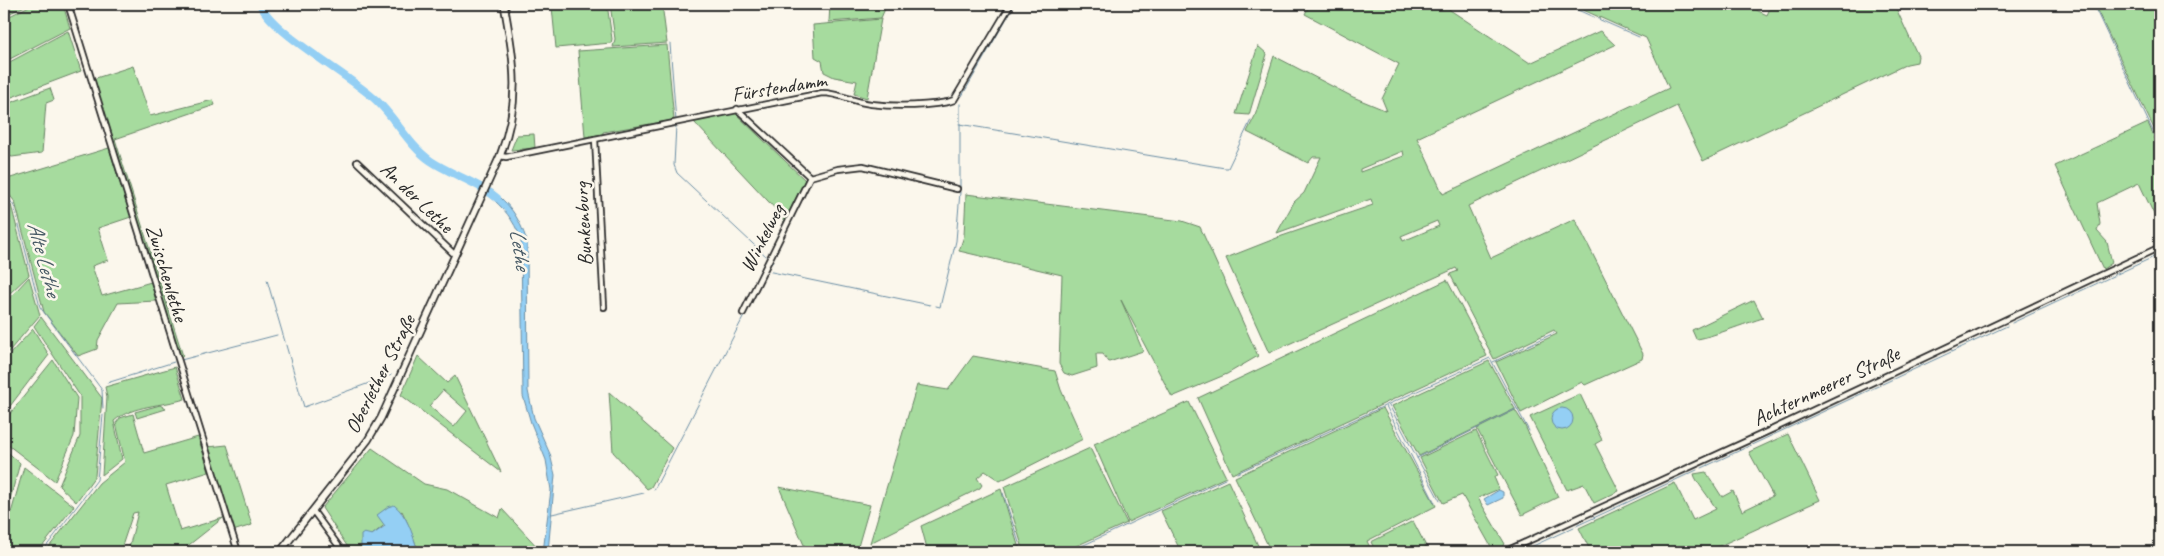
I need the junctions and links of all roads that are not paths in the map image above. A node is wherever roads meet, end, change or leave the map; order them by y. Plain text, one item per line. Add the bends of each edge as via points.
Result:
1 (68, 4) edge
2 (504, 4) edge
3 (1011, 4) edge
4 (737, 109) junction
5 (595, 140) junction
6 (500, 156) junction
7 (357, 162) dead end
8 (810, 177) junction
9 (957, 189) dead end
10 (2160, 247) edge
11 (455, 255) junction
12 (604, 306) dead end
13 (743, 313) dead end
14 (313, 511) junction
15 (238, 552) edge
16 (280, 552) edge
17 (343, 552) edge
18 (1504, 552) edge

1 - 15 street, Zwischenlethe
2 - 6 street, Oberlether Straße via 514,62 515,93 511,121
3 - 4 street, Fürstendamm via 954,100 884,105 869,104 836,93 822,93
4 - 5 street, Fürstendamm
4 - 8 street
5 - 6 street, Fürstendamm
5 - 12 street, Bunkenburg
6 - 11 street, Oberlether Straße
7 - 11 street, An der Lethe
8 - 9 street via 838,168 863,166
8 - 13 street, Winkelweg
10 - 18 street, Achternmeerer Straße
11 - 14 street, Oberlether Straße via 381,418
14 - 16 street, Oberlether Straße
14 - 17 street

